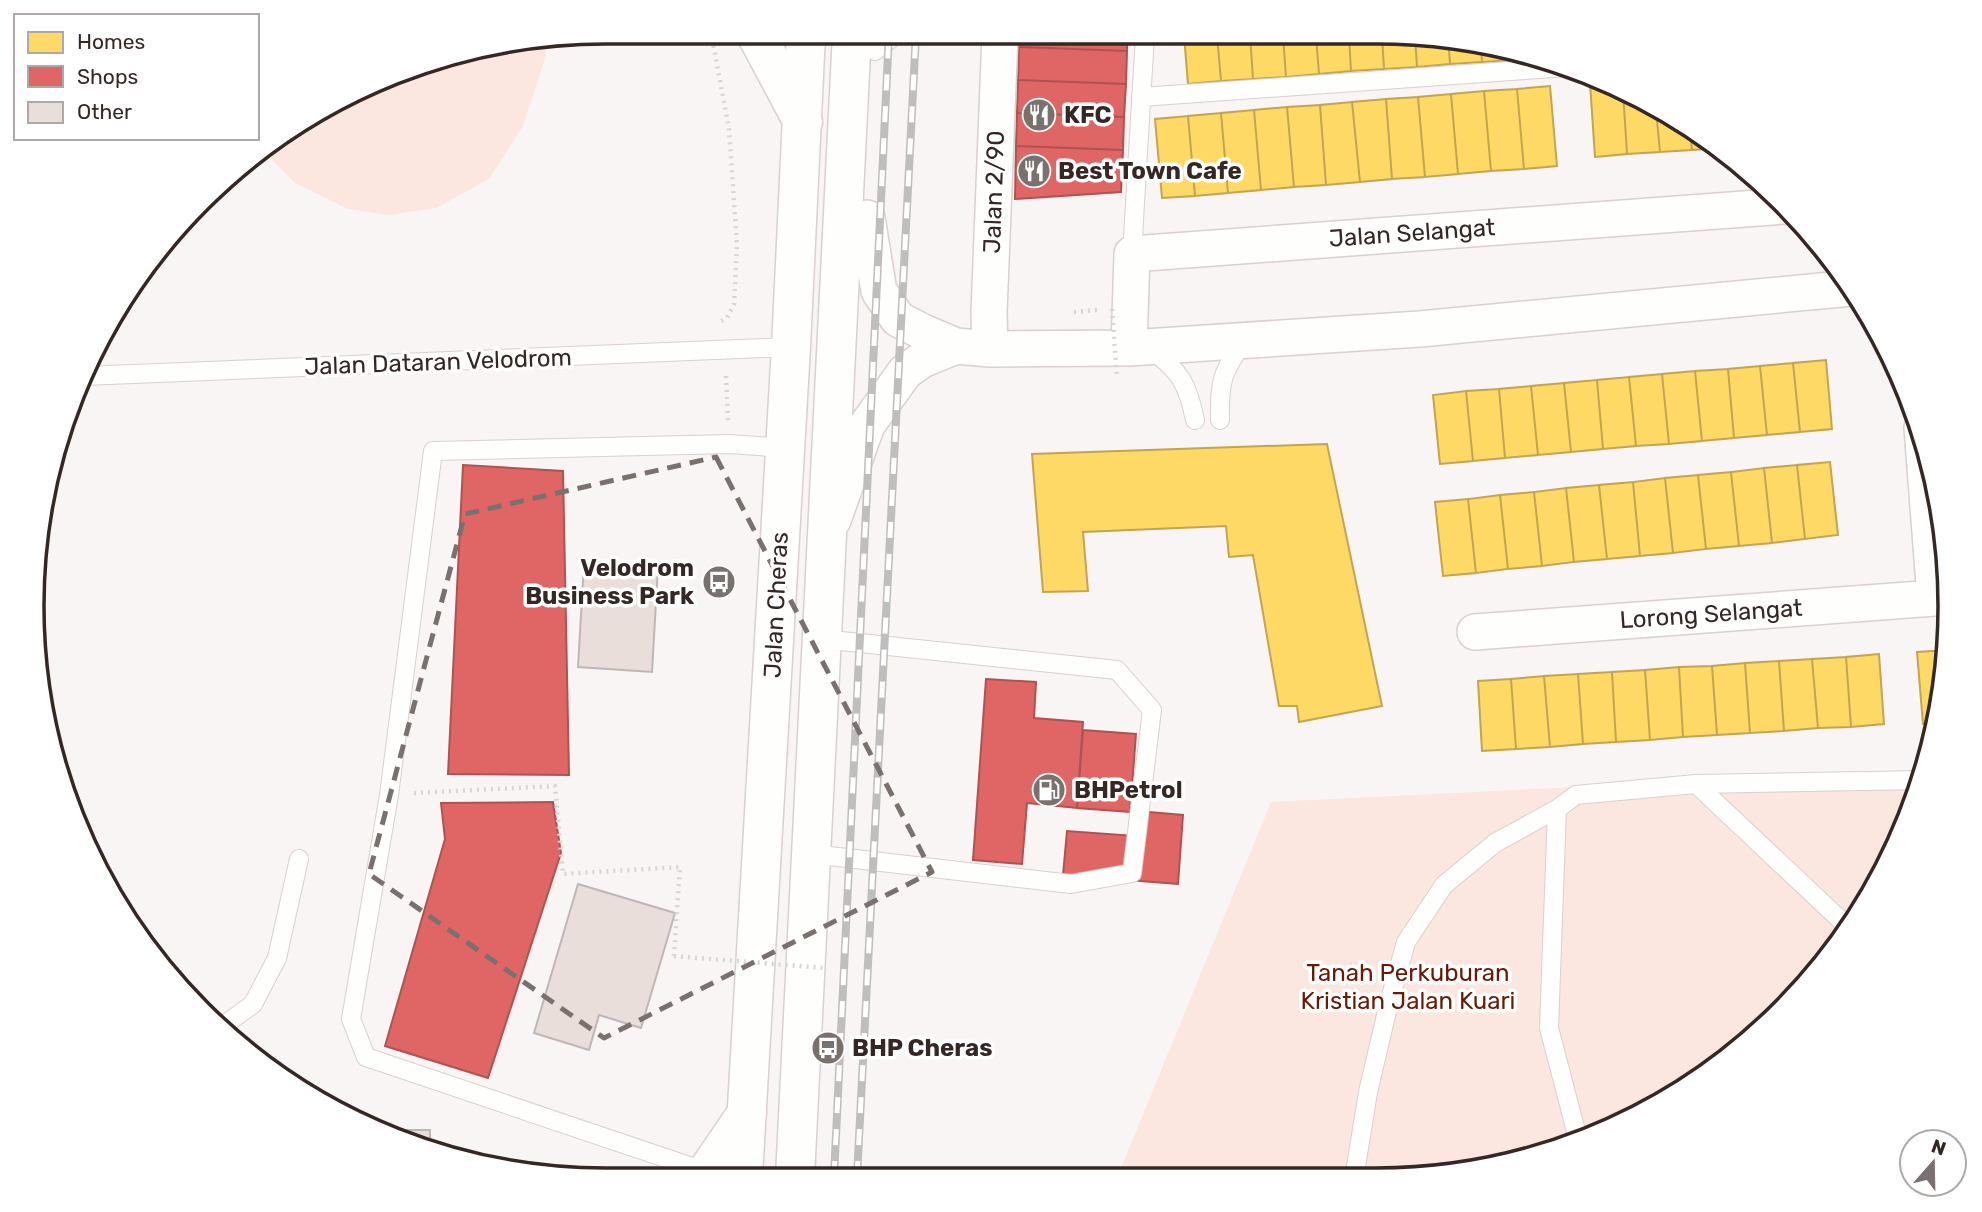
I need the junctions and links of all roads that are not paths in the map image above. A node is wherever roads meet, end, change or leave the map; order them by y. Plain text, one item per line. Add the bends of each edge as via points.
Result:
1 (761, 44) edge
2 (806, 44) edge
3 (874, 44) edge
4 (875, 44) edge
5 (1000, 44) edge
6 (1144, 44) edge
7 (1541, 69) edge
8 (1141, 97) junction
9 (803, 122) junction
10 (1773, 207) edge
11 (867, 218) junction
12 (1132, 254) junction
13 (1840, 289) edge
14 (838, 302) junction
15 (1244, 340) junction
16 (791, 347) junction
17 (973, 348) junction
18 (1130, 357) junction
19 (94, 376) edge
20 (1195, 420) dead end
21 (1220, 420) dead end
22 (785, 448) junction
23 (827, 539) junction
24 (1938, 598) edge
25 (1475, 632) dead end
26 (822, 639) junction
27 (1910, 780) edge
28 (1696, 784) junction
29 (1556, 809) junction
30 (812, 854) junction
31 (299, 859) dead end
32 (1841, 921) edge
33 (228, 1022) edge
34 (1576, 1131) edge
35 (697, 1168) edge
36 (721, 1168) edge
37 (796, 1168) edge
38 (1356, 1168) edge

1 - 9 highway
2 - 9 highway, Jalan Cheras
3 - 14 highway, Jalan Cheras
4 - 11 highway
5 - 17 street, Jalan 2/90 via 989,313
6 - 8 lane
7 - 8 lane
8 - 12 lane
9 - 16 highway, Jalan Cheras
10 - 12 street, Jalan Selangat
11 - 14 highway
11 - 17 street via 879,291 898,318 923,332
12 - 18 street
13 - 15 street via 1420,329
14 - 23 highway, Jalan Cheras
15 - 18 street
15 - 21 lane via 1220,387
16 - 19 lane, Jalan Dataran Velodrom
16 - 22 highway, Jalan Cheras
17 - 18 street
17 - 23 street via 922,360 905,372 867,425
18 - 20 lane via 1172,364 1190,392
22 - 35 lane via 729,444 433,451 389,795 351,1019 366,1057
22 - 36 highway, Jalan Cheras via 747,1113
23 - 26 highway, Jalan Cheras
24 - 25 street, Lorong Selangat
26 - 30 highway, Jalan Cheras
26 - 30 lane via 1117,670 1152,710 1132,873 1072,884
27 - 28 lane
28 - 29 lane via 1576,795
28 - 32 lane
29 - 34 lane via 1549,1028
29 - 38 lane via 1495,844 1444,885 1406,942 1371,1080
30 - 37 highway, Jalan Cheras
31 - 33 lane via 277,958 253,1004

